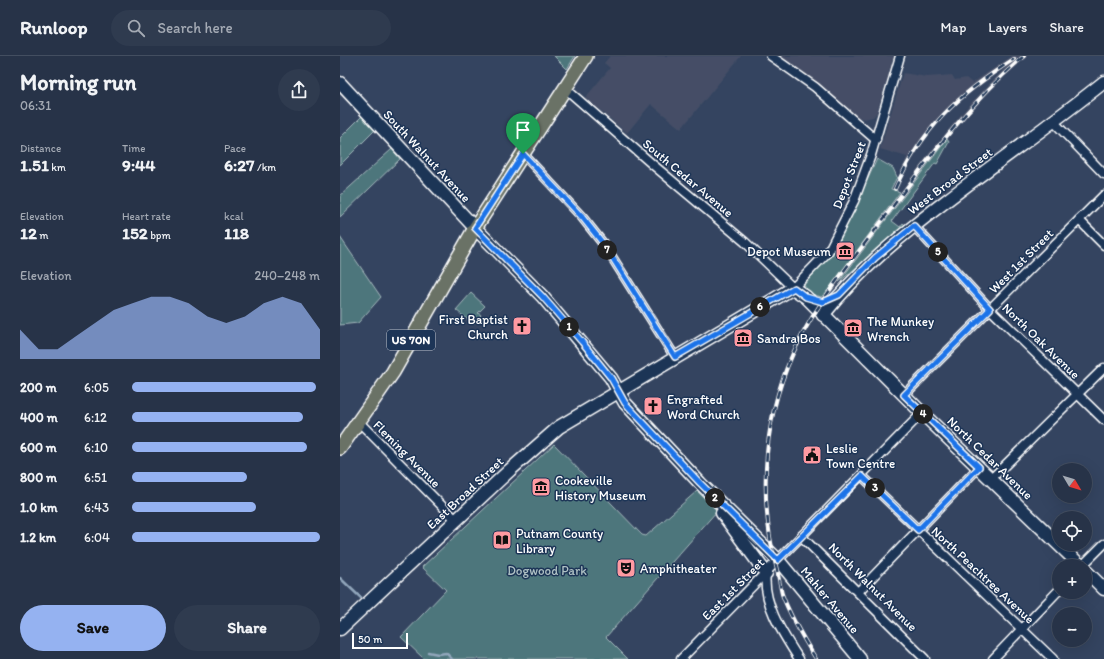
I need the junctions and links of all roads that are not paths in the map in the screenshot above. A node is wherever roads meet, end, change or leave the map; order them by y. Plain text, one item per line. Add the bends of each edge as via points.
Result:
1 (586, 56) edge
2 (771, 56) edge
3 (900, 56) edge
4 (1104, 82) edge
5 (340, 83) edge
6 (566, 88) junction
7 (1053, 121) junction
8 (876, 140) junction
9 (523, 154) junction
10 (1104, 174) edge
11 (1104, 195) edge
12 (1079, 220) junction
13 (914, 226) junction
14 (475, 228) junction
15 (1104, 245) edge
16 (794, 288) junction
17 (839, 295) junction
18 (806, 297) junction
19 (990, 309) junction
20 (824, 314) junction
21 (675, 357) junction
22 (1104, 368) edge
23 (619, 391) junction
24 (1079, 394) junction
25 (904, 395) junction
26 (922, 413) junction
27 (1104, 420) edge
28 (359, 422) junction
29 (340, 448) edge
30 (979, 467) junction
31 (862, 476) junction
32 (991, 479) junction
33 (700, 483) junction
34 (456, 520) junction
35 (918, 530) junction
36 (802, 536) junction
37 (1104, 544) edge
38 (1074, 559) edge
39 (1088, 559) edge
40 (778, 560) junction
41 (766, 573) junction
42 (1092, 577) edge
43 (1104, 589) edge
44 (858, 592) junction
45 (1052, 597) edge
46 (1022, 628) junction
47 (340, 629) edge
48 (681, 659) edge
49 (799, 659) edge
50 (860, 659) edge
51 (925, 659) edge
52 (994, 659) edge
53 (1053, 659) edge

1 - 6 main road, US 70N
2 - 8 street via 815,87
3 - 8 street, Depot Street
4 - 7 street, West Broad Street
5 - 14 street, South Walnut Avenue
6 - 9 main road, US 70N
6 - 16 street, South Cedar Avenue via 745,242
7 - 10 street
7 - 13 street, West Broad Street
8 - 16 street, Depot Street via 864,178 838,234 822,260
9 - 14 main road, US 70N
9 - 21 street via 582,217 605,246
11 - 12 street, West 1st Street
12 - 15 street
12 - 19 street, West 1st Street
13 - 17 street, West Broad Street via 875,258
13 - 19 street, North Oak Avenue
14 - 23 street, South Walnut Avenue via 542,296 582,342
14 - 28 main road, US 70N via 406,350
16 - 18 street, North Cedar Avenue
16 - 21 street
17 - 18 street via 823,302
17 - 20 street, West Broad Street
18 - 20 street, North Cedar Avenue
19 - 24 street, North Oak Avenue
19 - 25 street, West 1st Street
20 - 25 street, North Cedar Avenue
21 - 23 street
22 - 24 street
23 - 33 street via 625,403
23 - 34 street, East Broad Street via 559,427
24 - 27 street, North Oak Avenue
24 - 32 street
25 - 26 street, North Cedar Avenue
26 - 30 street, North Cedar Avenue
26 - 31 street
28 - 29 main road, US 70N
28 - 34 street, Fleming Avenue
30 - 32 street, North Cedar Avenue
30 - 35 street
31 - 35 street, North Peachtree Avenue
31 - 36 street
32 - 38 street, North Cedar Avenue
33 - 40 street
33 - 41 street
34 - 47 street, East Broad Street
35 - 44 street
35 - 46 street, North Peachtree Avenue
36 - 40 street, East 1st Street
36 - 44 street, North Walnut Avenue
37 - 39 street
40 - 41 street, East 1st Street
40 - 50 street, Mahler Avenue
41 - 48 street, East 1st Street
41 - 49 street via 764,587 782,633
42 - 43 street
44 - 51 street, North Walnut Avenue
45 - 46 street
46 - 52 street
46 - 53 street, North Peachtree Avenue

